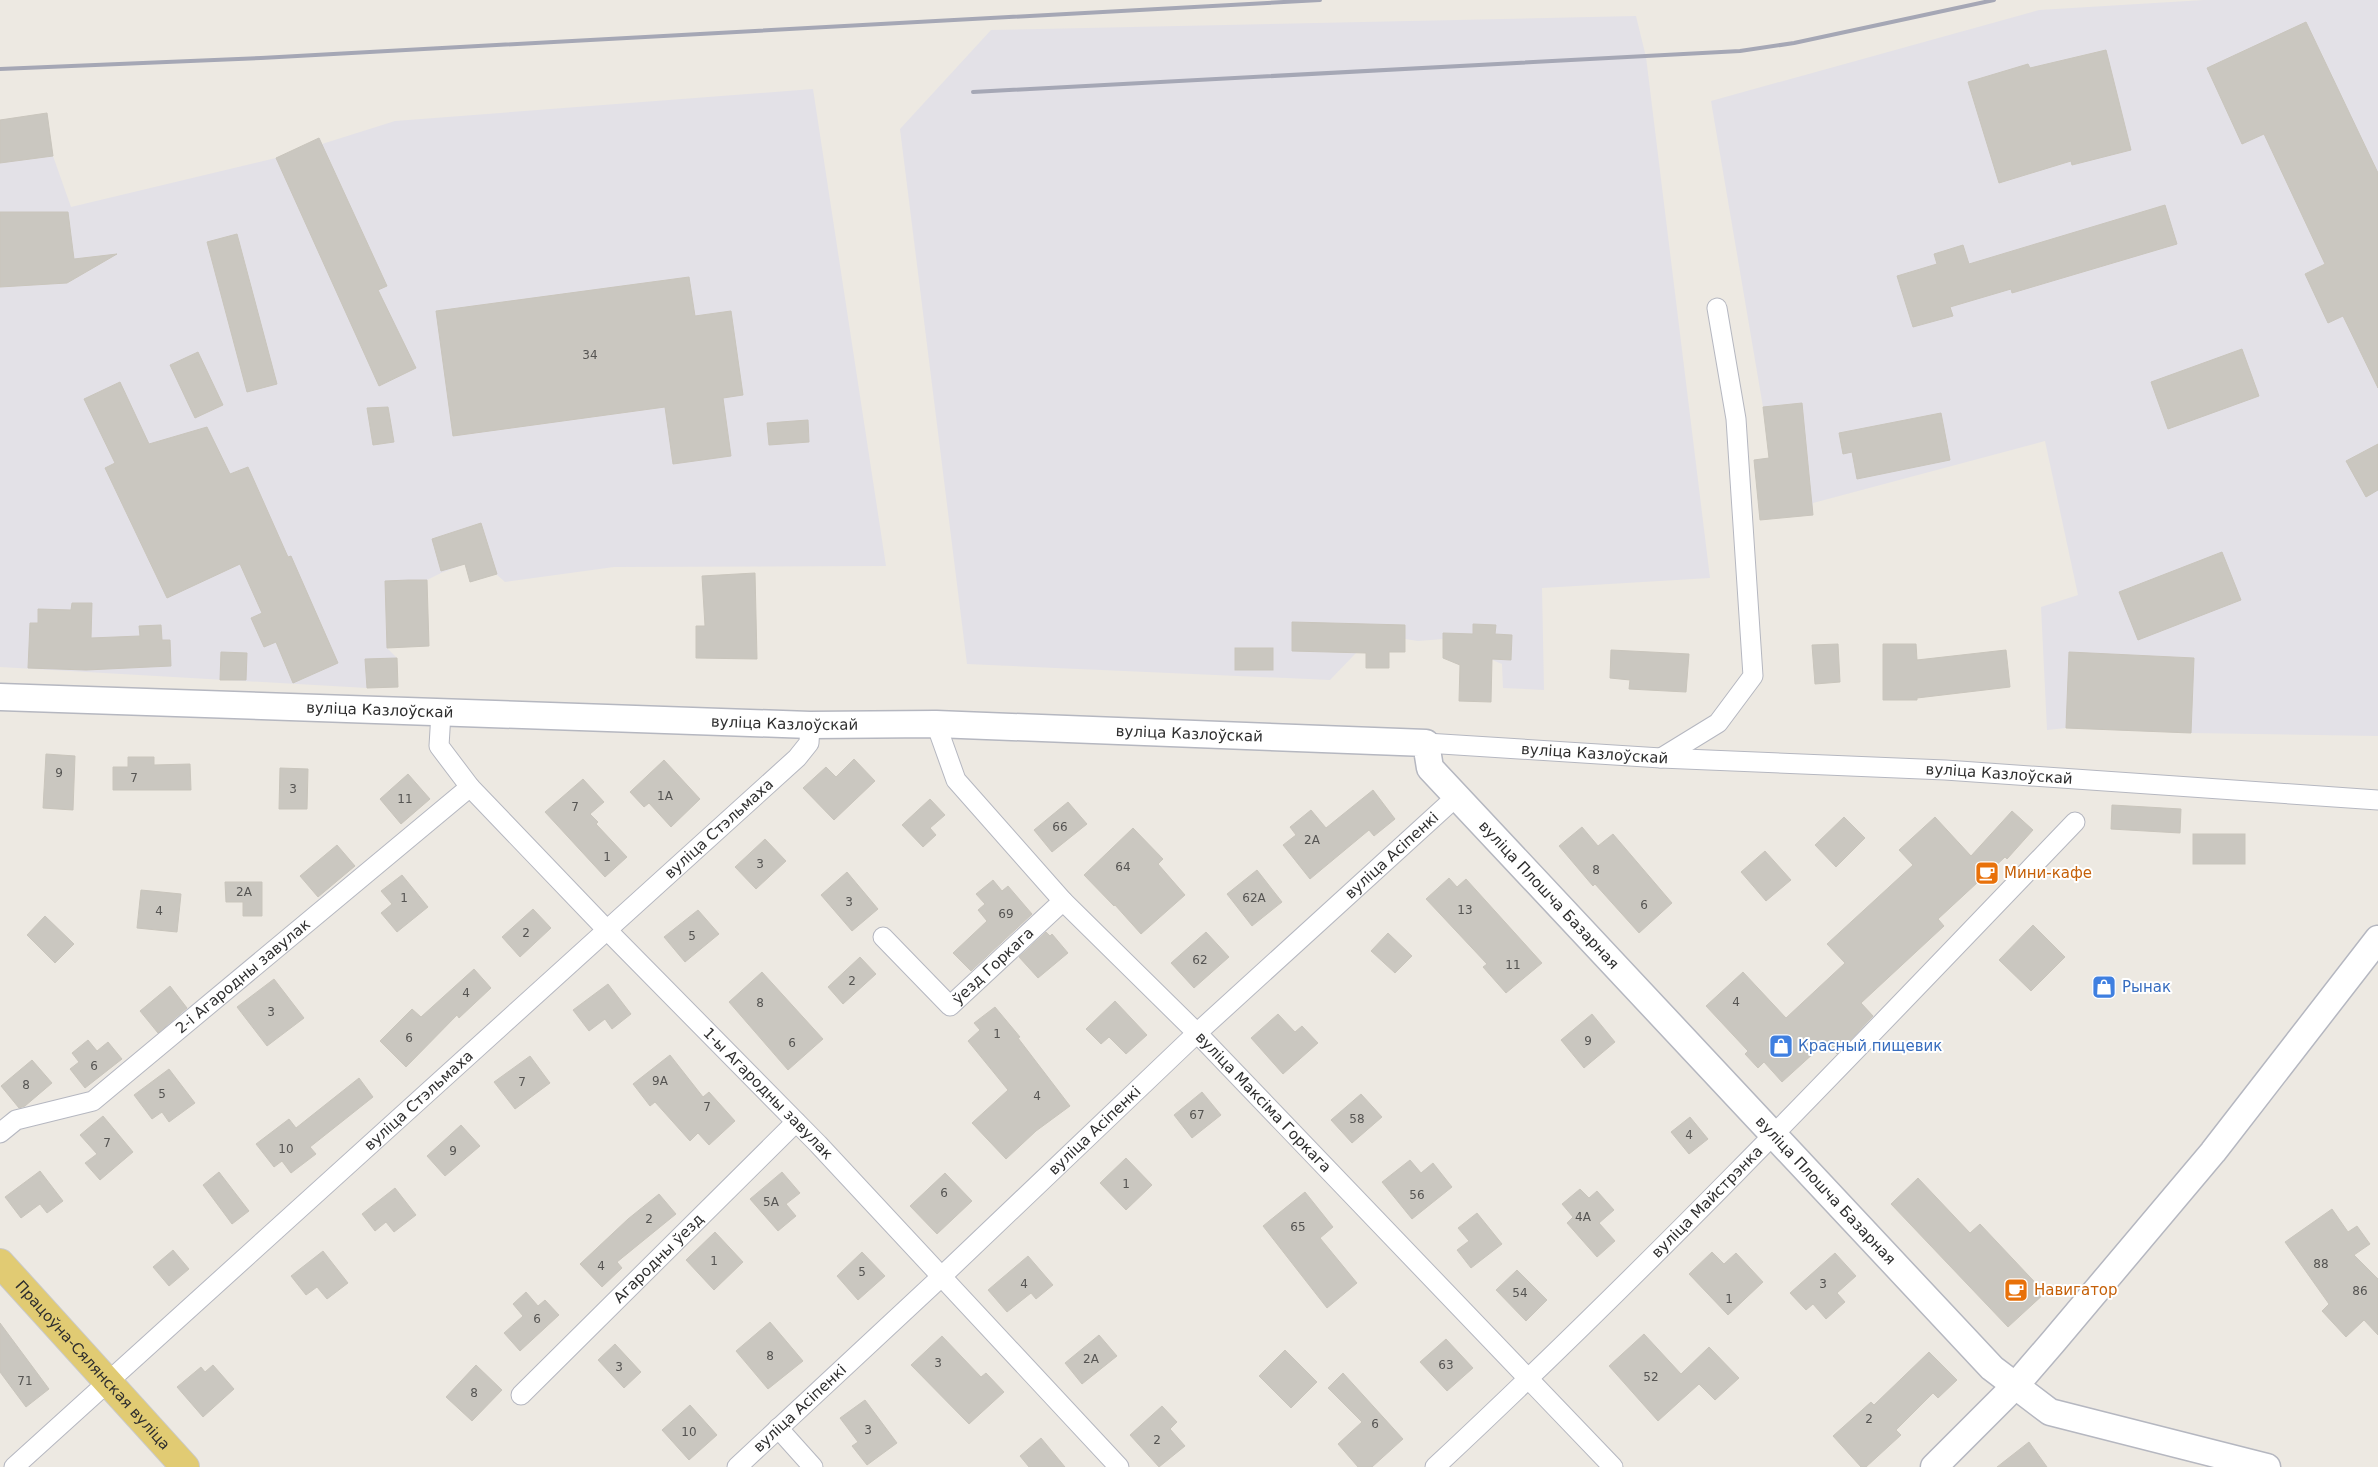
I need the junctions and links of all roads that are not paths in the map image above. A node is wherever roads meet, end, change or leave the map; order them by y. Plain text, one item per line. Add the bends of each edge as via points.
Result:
1 (1717, 308) dead end
2 (0, 697) edge
3 (441, 713) junction
4 (936, 724) junction
5 (810, 726) junction
6 (1426, 743) junction
7 (1661, 758) junction
8 (470, 787) junction
9 (1456, 797) junction
10 (2378, 800) edge
11 (2075, 822) dead end
12 (1063, 901) junction
13 (607, 930) junction
14 (883, 938) dead end
15 (2378, 939) edge
16 (1197, 1033) junction
17 (796, 1122) junction
18 (0, 1133) edge
19 (1773, 1137) junction
20 (0, 1263) edge
21 (941, 1277) junction
22 (1530, 1378) junction
23 (107, 1383) junction
24 (2015, 1386) junction
25 (521, 1396) dead end
26 (778, 1428) junction
27 (14, 1467) edge
28 (185, 1467) edge
29 (737, 1467) edge
30 (813, 1467) edge
31 (1119, 1467) edge
32 (1435, 1467) edge
33 (1613, 1467) edge
34 (1934, 1467) edge
35 (2267, 1467) edge

1 - 7 street via 1736,419 1753,676 1718,723
2 - 3 street, вуліца Казлоўскай
3 - 5 street, вуліца Казлоўскай
3 - 8 street, 1-ы Агародны завулак via 439,746
4 - 5 street, вуліца Казлоўскай
4 - 6 street, вуліца Казлоўскай
4 - 12 street, вуліца Максіма Горкага via 956,780
5 - 13 street, вуліца Стэльмаха via 808,743 797,758
6 - 7 street, вуліца Казлоўскай
6 - 9 street, вуліца Плошча Базарная via 1430,768
7 - 10 street, вуліца Казлоўскай via 1945,770
8 - 13 street, 1-ы Агародны завулак
8 - 18 street, 2-і Агародны завулак via 93,1101 16,1120
9 - 16 street, вуліца Асіпенкі
9 - 19 street, вуліца Плошча Базарная
11 - 19 street, вуліца Майстрэнка
12 - 14 street, ўезд Горкага via 950,1006
12 - 16 street, вуліца Максіма Горкага
13 - 17 street, 1-ы Агародны завулак
13 - 23 street, вуліца Стэльмаха
15 - 24 street via 2213,1152
16 - 21 street, вуліца Асіпенкі
16 - 22 street, вуліца Максіма Горкага
17 - 21 street, 1-ы Агародны завулак
17 - 25 street, Агародны ўезд
19 - 22 street, вуліца Майстрэнка
19 - 24 street, вуліца Плошча Базарная via 1992,1368
20 - 23 main road, Працоўна-Сялянская вуліца
21 - 26 street, вуліца Асіпенкі
21 - 31 street, 1-ы Агародны завулак
22 - 32 street, вуліца Майстрэнка
22 - 33 street, вуліца Максіма Горкага
23 - 27 street, вуліца Стэльмаха
23 - 28 main road, Працоўна-Сялянская вуліца
24 - 34 street
24 - 35 street, вуліца Плошча Базарная via 2050,1412
26 - 29 street, вуліца Асіпенкі
26 - 30 street

